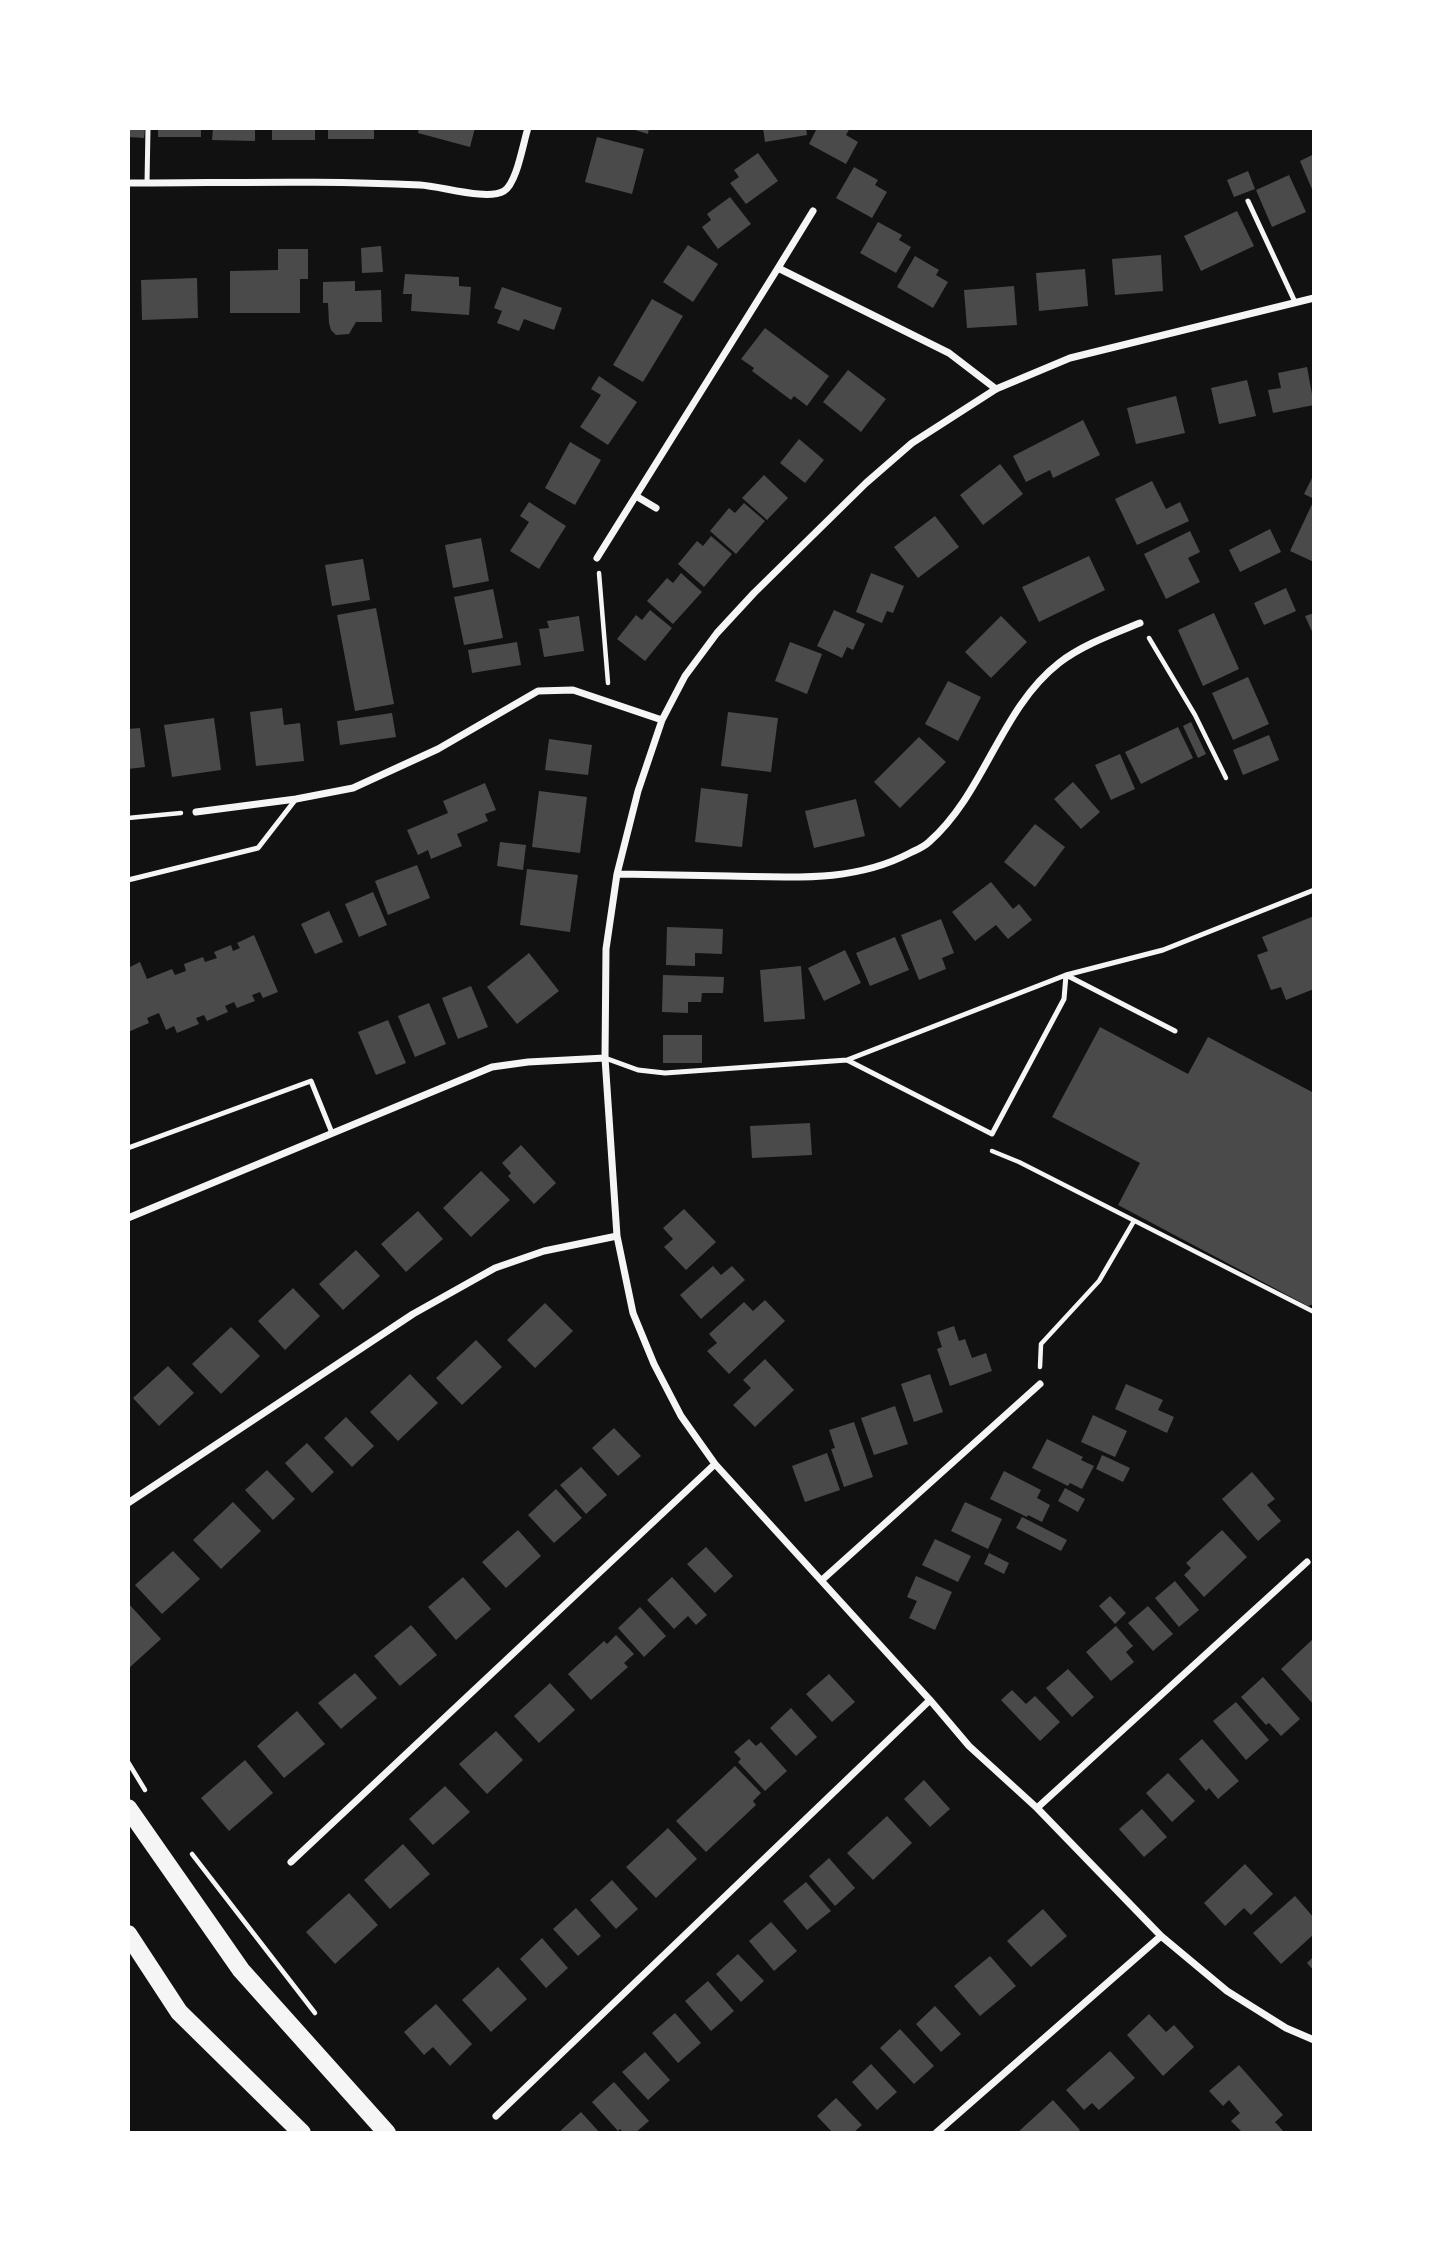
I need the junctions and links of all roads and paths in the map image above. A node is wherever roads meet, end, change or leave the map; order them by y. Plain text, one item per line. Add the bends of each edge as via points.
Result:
1 (148, 128) edge
2 (527, 128) edge
3 (128, 183) edge
4 (147, 183) junction
5 (1248, 201) dead end
6 (813, 211) dead end
7 (778, 268) junction
8 (1314, 298) edge
9 (1295, 302) junction
10 (996, 389) junction
11 (636, 496) junction
12 (656, 508) dead end
13 (597, 558) joint
14 (1140, 623) joint
15 (610, 702) junction
16 (662, 720) junction
17 (1226, 778) dead end
18 (296, 799) junction
19 (196, 812) joint
20 (128, 818) edge
21 (617, 874) junction
22 (128, 880) edge
23 (1314, 890) edge
24 (1066, 975) junction
25 (1175, 1031) dead end
26 (605, 1058) junction
27 (846, 1060) junction
28 (332, 1133) junction
29 (128, 1148) edge
30 (985, 1148) dead end
31 (128, 1218) edge
32 (1134, 1221) junction
33 (617, 1236) junction
34 (1314, 1312) edge
35 (1041, 1344) dead end
36 (1040, 1384) dead end
37 (715, 1464) junction
38 (128, 1503) edge
39 (1307, 1562) dead end
40 (822, 1580) junction
41 (930, 1700) junction
42 (128, 1762) edge
43 (148, 1796) dead end
44 (128, 1808) edge
45 (1037, 1808) junction
46 (189, 1851) dead end
47 (291, 1862) dead end
48 (128, 1934) edge
49 (1161, 1936) junction
50 (316, 2015) dead end
51 (1314, 2040) edge
52 (496, 2116) dead end
53 (302, 2133) edge
54 (387, 2133) edge
55 (936, 2133) edge

1 - 4 lane
2 - 4 street via 512,184 489,195 433,185 384,183
3 - 4 street
5 - 9 lane
6 - 7 street
7 - 10 street via 950,353
7 - 11 street
8 - 9 street
9 - 10 street via 1070,358
10 - 16 street via 912,443 813,534 717,633 685,676
11 - 12 street
11 - 13 street
13 - 15 path
14 - 17 path
14 - 21 street via 1059,663 1013,717 951,817 928,844 896,860 852,874 808,878
15 - 16 street
15 - 18 street via 573,690 538,691 438,749 353,788
16 - 21 street
18 - 19 street
18 - 22 lane via 258,848
19 - 20 path
21 - 26 street via 606,949
23 - 24 lane via 1163,950
24 - 25 lane
24 - 27 lane
24 - 27 lane via 1064,999 992,1134
26 - 27 lane via 638,1070 665,1073
26 - 28 street via 492,1067
26 - 33 street
28 - 29 lane via 311,1081
28 - 31 street
30 - 32 path
32 - 34 path
32 - 35 path via 1099,1281
33 - 37 street via 633,1313 654,1364 681,1416
33 - 38 street via 544,1251 495,1268 413,1314
36 - 40 street
37 - 40 street
37 - 47 street
39 - 45 street
40 - 41 street
41 - 45 street via 969,1746
41 - 52 street
42 - 43 path
44 - 54 main road via 241,1970
45 - 49 street
46 - 50 path
48 - 53 main road via 179,2012
49 - 51 street via 1227,1991
49 - 55 street

